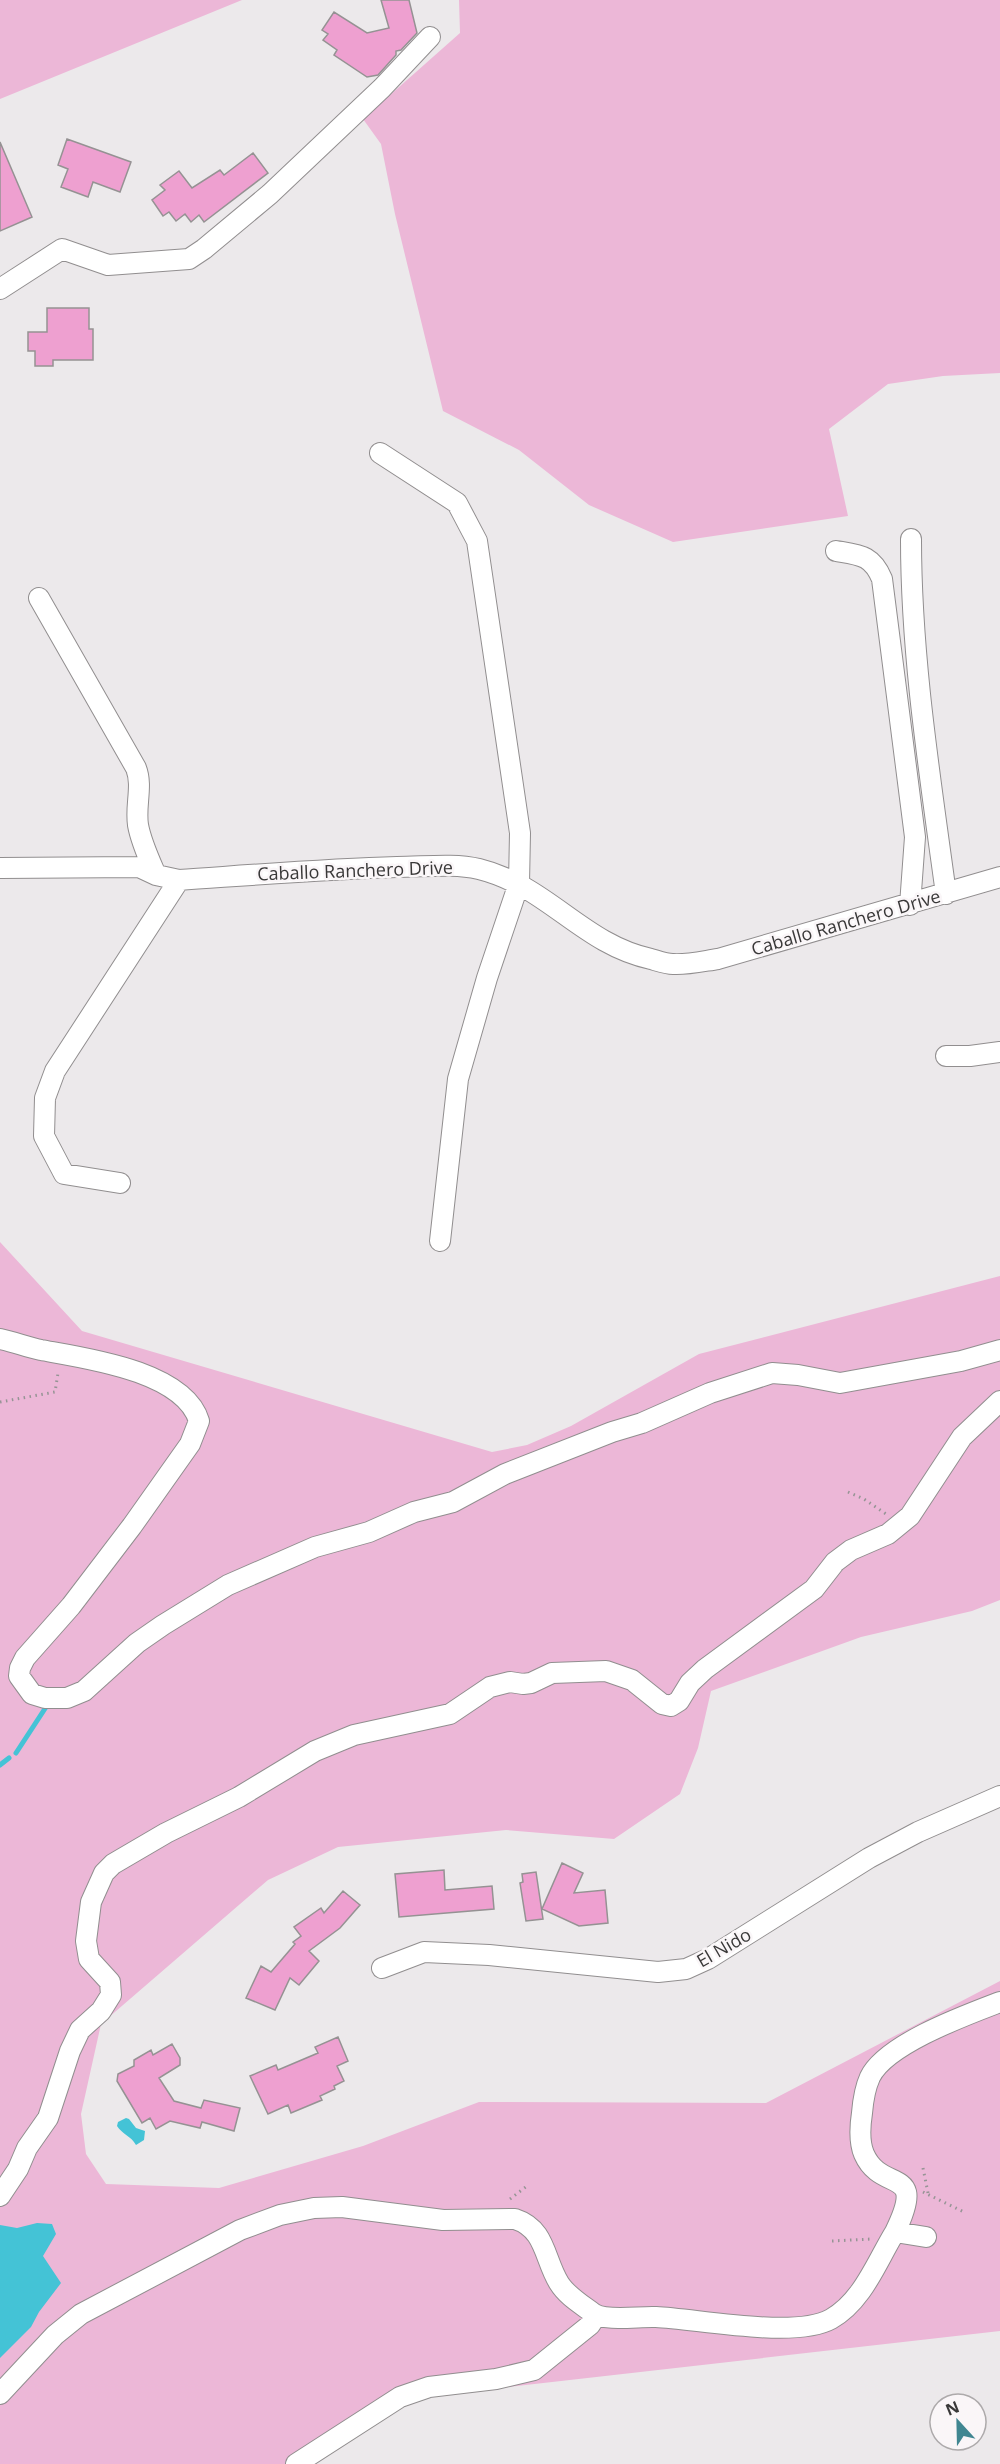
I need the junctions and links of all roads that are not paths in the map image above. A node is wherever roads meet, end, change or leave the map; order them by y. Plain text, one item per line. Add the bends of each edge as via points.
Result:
1 (430, 37) dead end
2 (0, 289) edge
3 (380, 453) dead end
4 (911, 539) dead end
5 (836, 551) dead end
6 (39, 598) dead end
7 (0, 859) edge
8 (0, 868) edge
9 (148, 871) junction
10 (1000, 877) edge
11 (179, 880) junction
12 (519, 884) junction
13 (946, 894) junction
14 (910, 905) junction
15 (1000, 1052) edge
16 (946, 1056) dead end
17 (120, 1183) dead end
18 (440, 1241) dead end
19 (0, 1339) edge
20 (1000, 1350) edge
21 (1000, 1401) edge
22 (1000, 1796) edge
23 (382, 1968) dead end
24 (1000, 2002) edge
25 (0, 2196) edge
26 (895, 2232) junction
27 (926, 2237) dead end
28 (596, 2316) junction
29 (0, 2394) edge
30 (296, 2464) edge

1 - 2 street via 270,194 189,259 108,265 62,249
3 - 12 street via 457,503 477,541 520,833
4 - 13 street via 922,723
5 - 14 street via 867,557 882,579 915,837
6 - 9 street via 141,780 138,824
7 - 9 street
8 - 9 street, Caballo Ranchero Drive
9 - 11 street, Caballo Ranchero Drive
10 - 13 street, Caballo Ranchero Drive
11 - 12 street, Caballo Ranchero Drive via 435,866 479,869
11 - 17 street via 55,1071 45,1098 44,1136 64,1174
12 - 14 street, Caballo Ranchero Drive via 608,944 631,955 673,964 718,959
12 - 18 street via 458,1079
13 - 14 street, Caballo Ranchero Drive
15 - 16 street
19 - 20 street via 101,1361 151,1378 188,1400 199,1421 190,1444 132,1526 25,1658 19,1676 32,1694 45,1698 67,1698 84,1690 163,1625 228,1585 276,1563 369,1532 414,1512 453,1502 510,1472 745,1380 772,1374 840,1383 962,1361
21 - 25 street via 962,1437 910,1516 888,1534 851,1550 835,1562 814,1589 713,1662 671,1706 662,1704 632,1680 606,1671 552,1673 531,1683 490,1687 450,1714 354,1736 315,1751 239,1797 113,1864 91,1902 86,1941 88,1959 110,1982 111,1995 101,2011 80,2030 48,2118
22 - 23 street, El Nido via 869,1858 686,1969 658,1972 424,1952
24 - 26 street via 917,2039 883,2061 871,2075 860,2135 864,2153 873,2167 907,2189 905,2212
26 - 27 street
26 - 28 street via 845,2308 830,2319 809,2326 742,2326
28 - 29 street via 567,2294 553,2272 543,2243 526,2222 503,2218 443,2220 342,2207 314,2208 240,2230 81,2314 56,2334
28 - 30 street via 534,2370 415,2391

